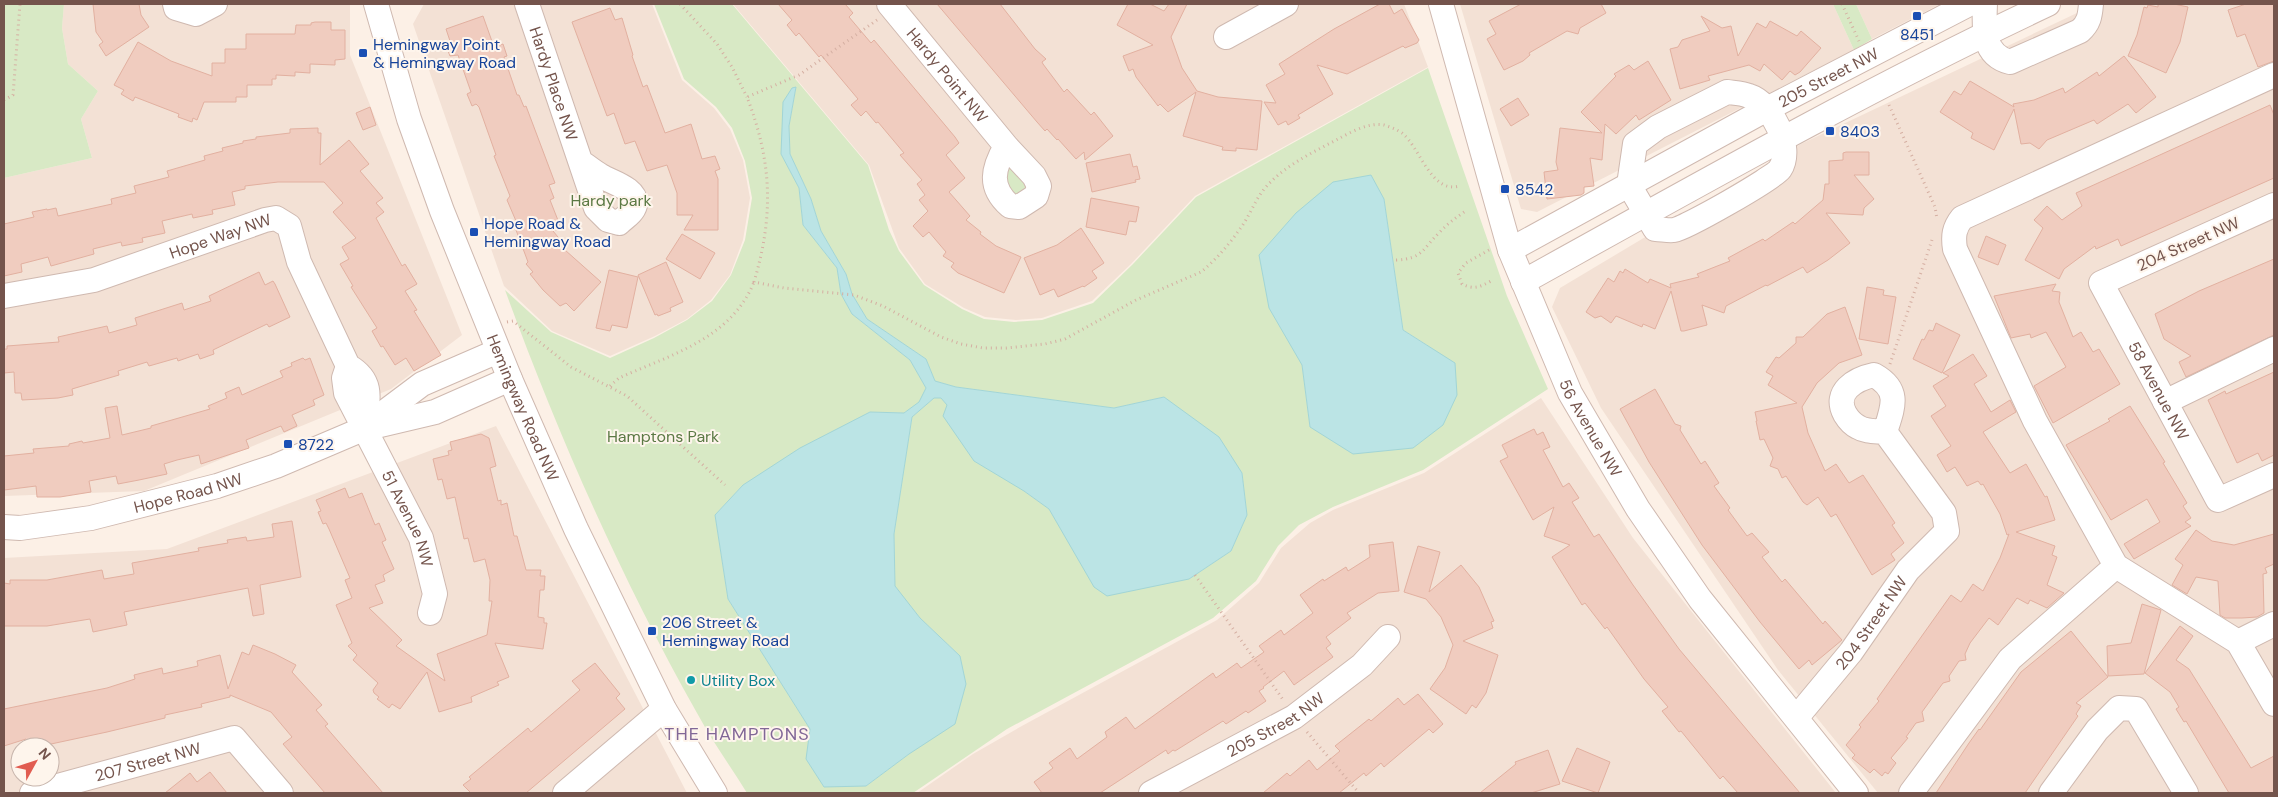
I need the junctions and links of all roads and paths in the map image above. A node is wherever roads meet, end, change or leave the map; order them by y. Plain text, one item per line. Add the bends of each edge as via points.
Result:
1 (20, 4) edge
2 (175, 4) edge
3 (215, 4) edge
4 (376, 4) edge
5 (527, 4) edge
6 (680, 4) edge
7 (1286, 4) edge
8 (1441, 4) edge
9 (1969, 4) edge
10 (1985, 4) edge
11 (2048, 4) edge
12 (2091, 4) edge
13 (890, 6) edge
14 (1984, 34) junction
15 (1226, 37) dead end
16 (2274, 75) edge
17 (1880, 87) junction
18 (747, 97) junction
19 (4, 100) edge
20 (1767, 109) junction
21 (1784, 139) junction
22 (1006, 146) dead end
23 (582, 162) dead end
24 (1629, 185) junction
25 (1459, 186) dead end
26 (2274, 205) edge
27 (1467, 210) dead end
28 (1646, 214) junction
29 (1936, 227) dead end
30 (1933, 236) dead end
31 (1509, 245) junction
32 (1396, 260) dead end
33 (1491, 281) dead end
34 (754, 282) junction
35 (1522, 282) junction
36 (2101, 283) joint
37 (4, 296) edge
38 (513, 322) dead end
39 (2274, 349) edge
40 (498, 351) junction
41 (510, 380) junction
42 (1885, 381) junction
43 (610, 386) junction
44 (2166, 402) junction
45 (363, 429) junction
46 (1885, 432) junction
47 (2274, 474) edge
48 (725, 485) dead end
49 (4, 527) edge
50 (2116, 566) junction
51 (1195, 575) dead end
52 (430, 613) dead end
53 (2274, 624) edge
54 (1388, 637) dead end
55 (2238, 642) junction
56 (2274, 704) edge
57 (664, 709) junction
58 (1294, 717) junction
59 (1797, 718) junction
60 (32, 793) edge
61 (281, 793) edge
62 (565, 793) edge
63 (715, 793) edge
64 (1151, 793) edge
65 (1359, 793) edge
66 (1856, 793) edge
67 (1911, 793) edge
68 (2051, 793) edge
69 (2186, 793) edge

1 - 19 path via 13,95
2 - 3 street via 176,8 196,14
4 - 40 street, Hemingway Road NW via 408,119
5 - 23 street, Hardy Place NW
6 - 18 path via 716,44
7 - 15 street
8 - 31 street, 56 Avenue NW
9 - 20 street, 205 Street NW
10 - 14 street
11 - 14 street, 205 Street NW
12 - 14 street via 2090,18 2080,31 2010,62 1995,55
13 - 18 path via 800,75
13 - 22 street, Hardy Point NW
14 - 17 street, 205 Street NW
16 - 50 street via 1962,218 1954,230 1955,249 2035,421
17 - 21 street, 205 Street NW
17 - 29 path via 1935,207
18 - 34 path via 762,138 768,188 768,222
20 - 21 street, 205 Street NW
20 - 24 street, 205 Street NW
20 - 24 street, 205 Street NW via 1750,96 1727,92 1658,128 1634,144
21 - 28 street, 205 Street NW
24 - 28 street
24 - 31 street, 205 Street NW
25 - 34 path via 1443,185 1402,133 1392,127 1380,124 1358,129 1295,162 1274,179 1243,224 1201,272 1136,300 1065,339 1045,344 1006,348 961,344 854,295
26 - 36 street, 204 Street NW
27 - 32 path via 1450,221 1420,254 1410,260
28 - 35 street, 205 Street NW
30 - 42 path
31 - 33 path via 1466,263 1458,274 1462,284 1469,288 1476,289
31 - 35 street, 56 Avenue NW
34 - 43 path via 738,311 710,336 619,378
35 - 59 street, 56 Avenue NW via 1570,394 1638,509 1700,599
36 - 44 street, 58 Avenue NW
37 - 45 street, Hope Way NW via 94,280 276,218 289,226 300,262 348,366 344,378 346,393
38 - 43 path via 571,367
39 - 44 street
40 - 41 street, Hemingway Road NW
40 - 45 street, Hope Road NW via 422,384
41 - 45 street, Hope Road NW via 435,412
41 - 57 street, Hemingway Road NW via 576,529
42 - 46 street via 1893,400
42 - 46 street via 1874,375 1864,377 1854,382 1841,399 1848,420 1858,427
43 - 48 path via 632,400
44 - 47 street, 58 Avenue NW via 2218,500
45 - 49 street, Hope Road NW via 276,466 217,486 91,518 20,528
45 - 52 street, 51 Avenue NW via 421,538 435,594
46 - 59 street, 204 Street NW via 1944,513 1947,531 1908,570 1851,652
50 - 55 street
50 - 67 street via 2010,659
51 - 58 path
53 - 55 street
54 - 58 street, 205 Street NW via 1362,665
55 - 56 street
57 - 62 street
57 - 63 street, Hemingway Road NW
58 - 64 street, 205 Street NW
58 - 65 path
59 - 66 street, 56 Avenue NW
60 - 61 street, 207 Street NW via 234,738
68 - 69 street via 2097,730 2119,708 2136,709

